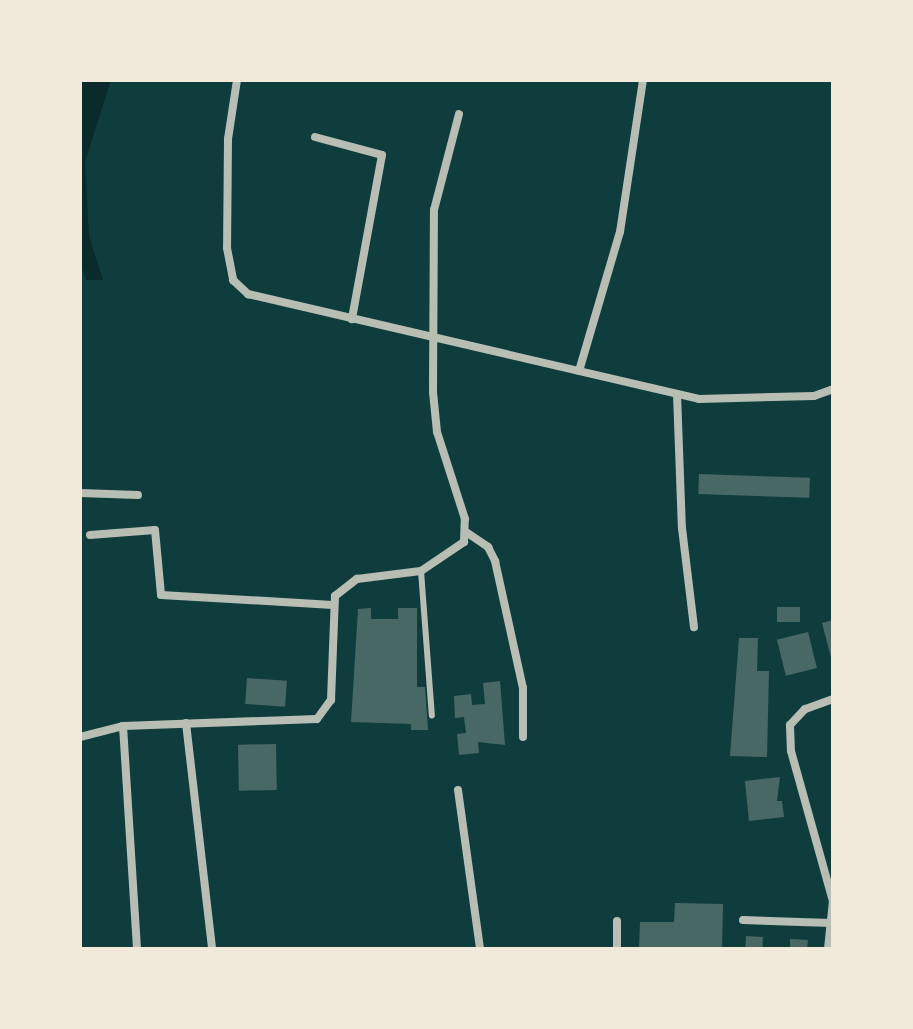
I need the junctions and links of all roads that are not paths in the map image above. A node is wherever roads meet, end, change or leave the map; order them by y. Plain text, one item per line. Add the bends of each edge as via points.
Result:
1 (237, 80) edge
2 (643, 80) edge
3 (459, 114) dead end
4 (315, 137) dead end
5 (352, 319) junction
6 (434, 338) junction
7 (579, 371) junction
8 (833, 389) edge
9 (677, 394) junction
10 (80, 493) edge
11 (138, 495) dead end
12 (466, 532) junction
13 (90, 535) dead end
14 (421, 571) junction
15 (333, 605) junction
16 (694, 627) dead end
17 (833, 699) edge
18 (432, 716) dead end
19 (186, 723) junction
20 (123, 726) junction
21 (80, 737) edge
22 (523, 737) dead end
23 (458, 790) dead end
24 (833, 901) edge
25 (743, 920) dead end
26 (617, 921) dead end
27 (831, 923) junction
28 (137, 949) edge
29 (212, 949) edge
30 (480, 949) edge
31 (617, 949) edge
32 (828, 949) edge

1 - 5 street via 228,139 227,248 233,280 248,294
2 - 7 street via 620,232
3 - 6 street via 434,210
4 - 5 street via 382,155
5 - 6 street
6 - 7 street
6 - 12 street via 437,432
7 - 9 street
8 - 9 street via 785,397 699,399
9 - 16 street via 682,528
10 - 11 street
12 - 14 street via 455,552
12 - 22 street via 488,547 495,561 523,688
13 - 15 street via 155,530 161,595
14 - 15 street via 357,579 343,586
14 - 18 lane
15 - 19 street via 331,700 317,719
17 - 24 street via 805,709 790,725 791,751
19 - 20 street
19 - 29 street
20 - 21 street
20 - 28 street
23 - 30 street
24 - 27 street
25 - 27 street
26 - 31 street
27 - 32 street

